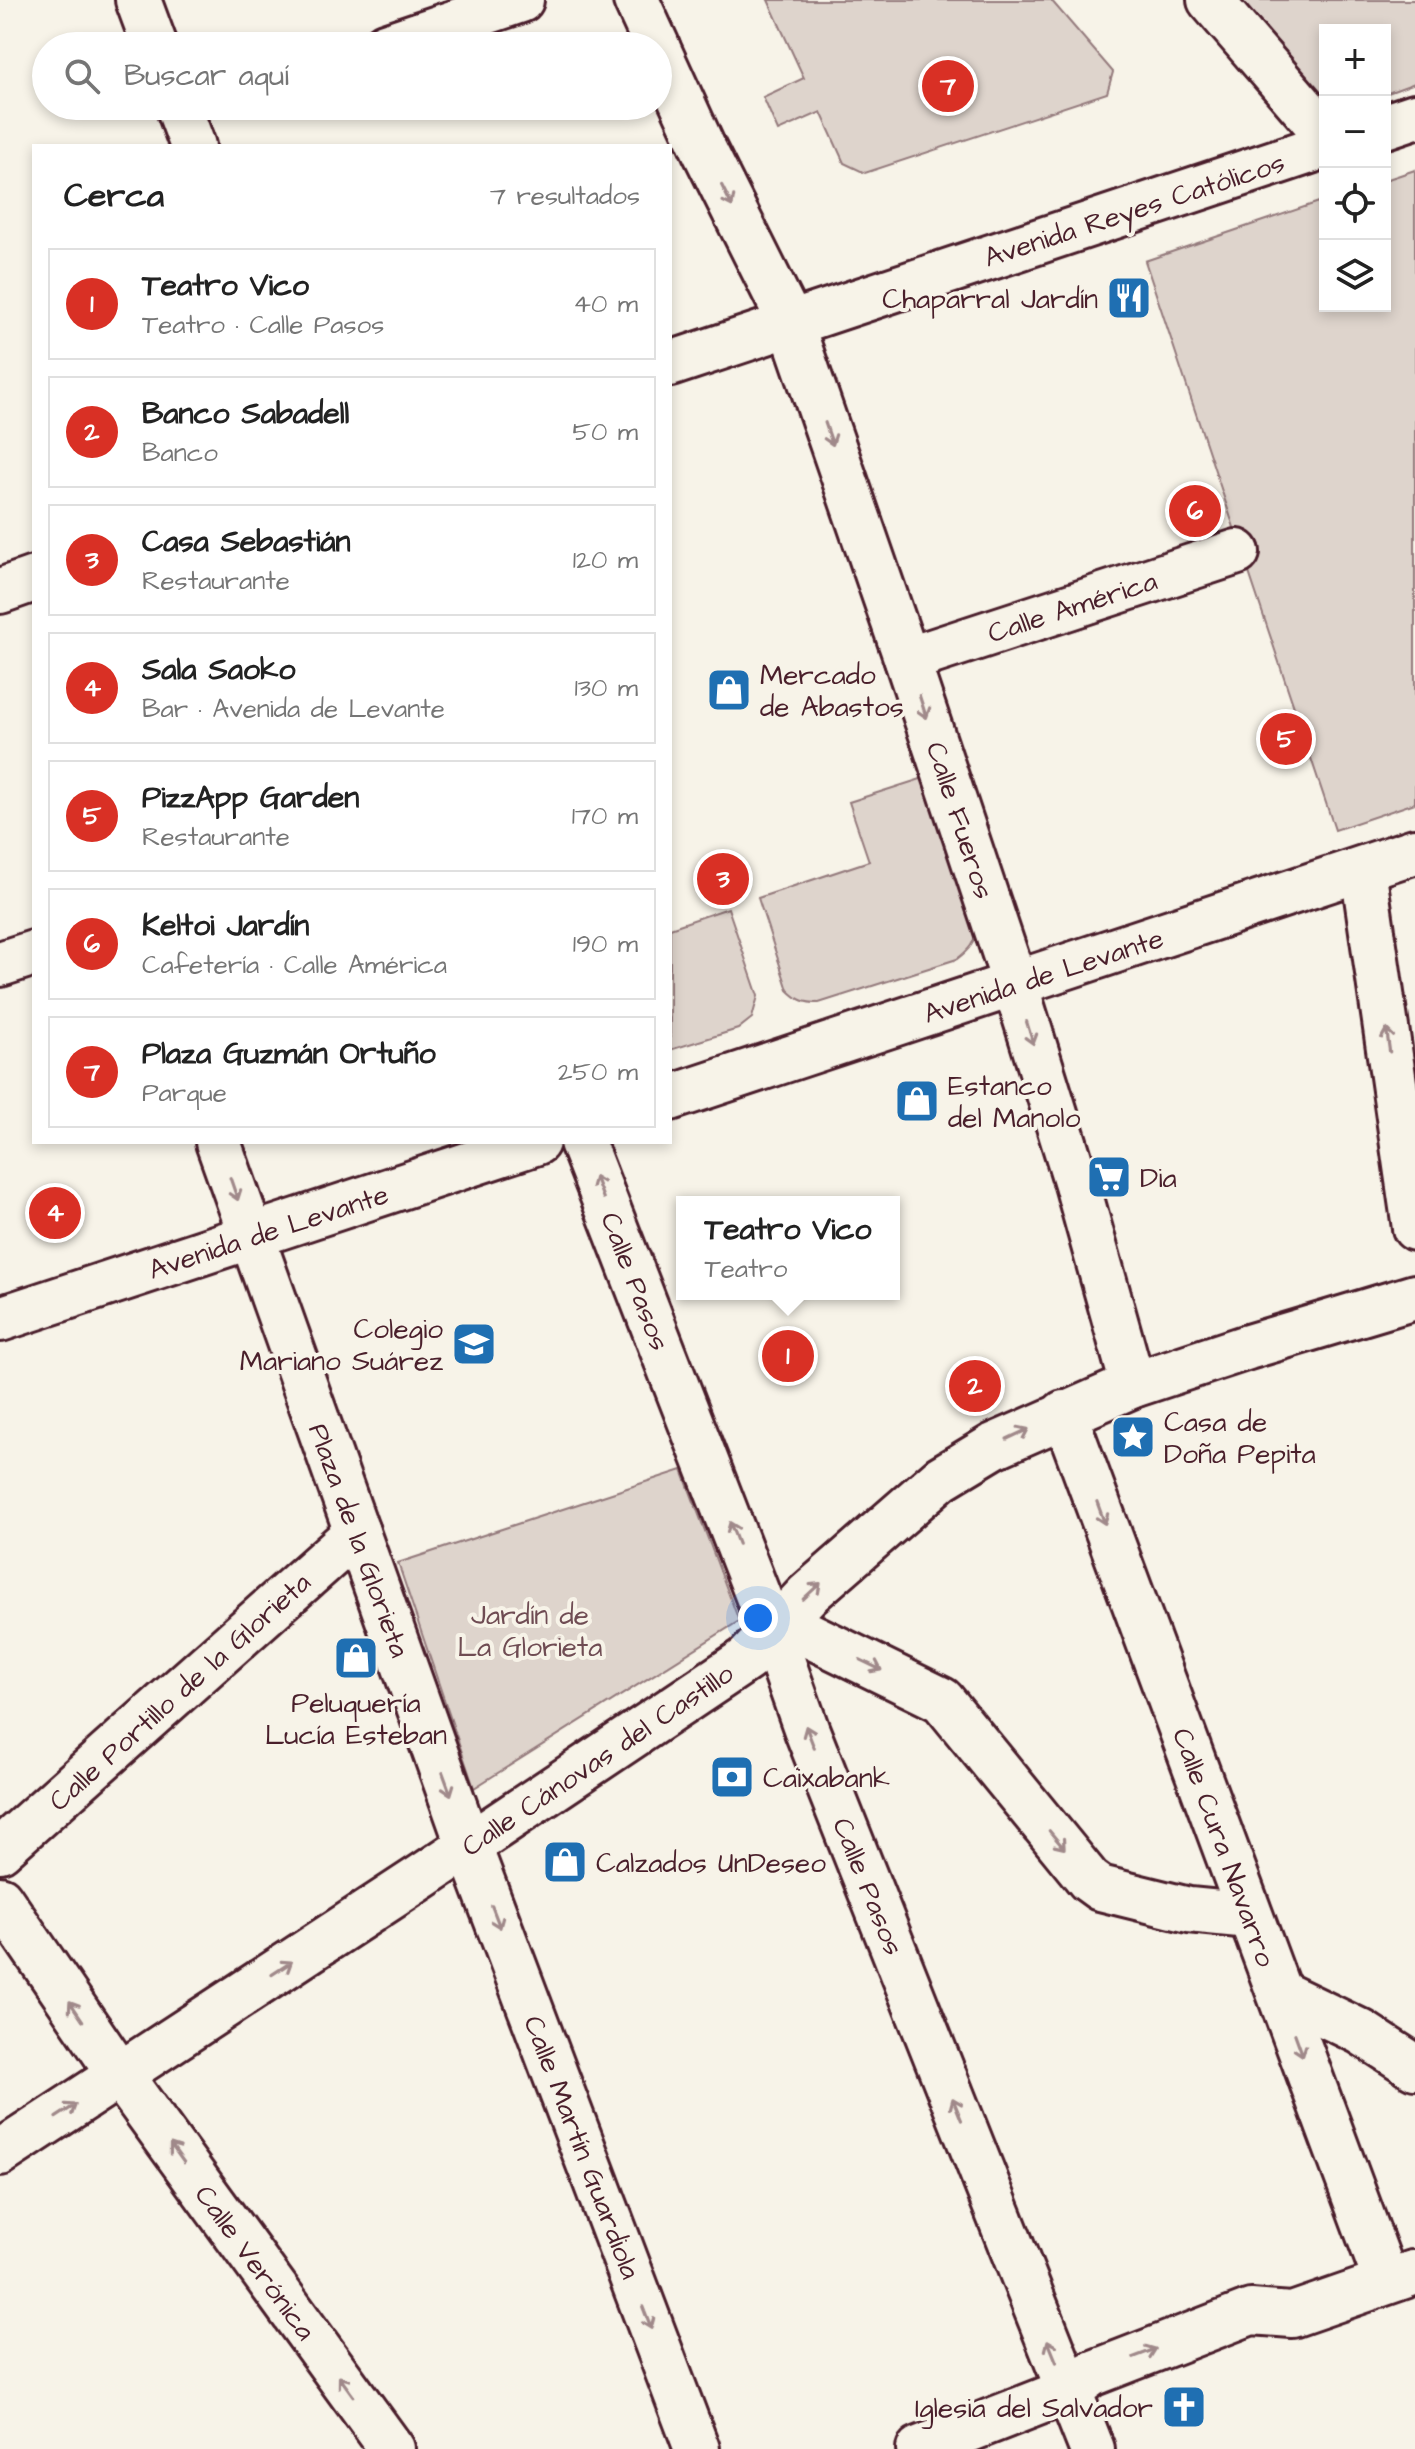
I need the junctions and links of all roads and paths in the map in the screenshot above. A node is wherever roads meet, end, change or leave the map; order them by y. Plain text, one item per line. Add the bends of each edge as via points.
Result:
1 (138, 0) edge
2 (521, 0) edge
3 (636, 0) edge
4 (1210, 0) edge
5 (150, 32) edge
6 (426, 32) edge
7 (650, 32) edge
8 (672, 102) edge
9 (1415, 116) edge
10 (1391, 124) edge
11 (1319, 126) edge
12 (1319, 148) edge
13 (687, 156) edge
14 (791, 324) junction
15 (672, 363) edge
16 (1237, 552) dead end
17 (907, 660) junction
18 (1415, 851) edge
19 (1363, 869) junction
20 (32, 954) edge
21 (0, 964) edge
22 (1015, 984) junction
23 (672, 1097) edge
24 (219, 1144) edge
25 (531, 1144) edge
26 (583, 1144) edge
27 (1415, 1228) edge
28 (250, 1237) junction
29 (1415, 1297) edge
30 (0, 1319) edge
31 (1133, 1385) junction
32 (1064, 1413) junction
33 (357, 1532) junction
34 (772, 1632) junction
35 (468, 1844) junction
36 (0, 1850) edge
37 (0, 1899) edge
38 (1250, 1916) junction
39 (1280, 1993) junction
40 (1415, 2067) edge
41 (120, 2075) junction
42 (0, 2153) edge
43 (1401, 2277) edge
44 (1068, 2391) junction
45 (392, 2449) edge
46 (697, 2449) edge
47 (919, 2449) edge
48 (1092, 2449) edge

1 - 5 street
2 - 6 street
3 - 7 street, Calle Fueros
4 - 11 street
8 - 13 street, Calle Fueros
9 - 10 street
12 - 14 street, Avenida Reyes Católicos
13 -> 14 street, Calle Fueros
14 - 15 street, Avenida Reyes Católicos
14 -> 17 street, Calle Fueros
16 - 17 street, Calle América
17 -> 22 street, Calle Fueros
18 - 19 street, Avenida de Levante
19 - 22 street, Avenida de Levante
27 -> 19 street
20 - 21 street
22 - 23 street, Avenida de Levante
22 -> 31 street, Calle Fueros
24 -> 28 street, Plaza de la Glorieta
25 - 28 street, Avenida de Levante
34 -> 26 street, Calle Pasos
28 - 30 street, Avenida de Levante
28 - 33 street, Plaza de la Glorieta
29 - 31 street, Calle Cánovas del Castillo
31 - 32 street, Calle Cánovas del Castillo
34 -> 32 street, Calle Cánovas del Castillo via 941,1478
32 -> 38 street, Calle Cura Navarro
33 -> 35 street, Plaza de la Glorieta
33 - 36 street, Calle Portillo de la Glorieta
34 - 35 street, Calle Cánovas del Castillo via 747,1659
34 -> 38 street via 809,1635 942,1700 1100,1888 1189,1910
44 -> 34 street, Calle Pasos
41 -> 35 street, Calle Cánovas del Castillo
35 -> 46 street, Calle Martín Guardiola
41 -> 37 street, Calle Verónica
38 - 39 street, Calle Cura Navarro
39 - 40 street via 1361,2032
39 -> 43 street, Calle Cura Navarro
42 -> 41 street, Calle Cánovas del Castillo
45 -> 41 street, Calle Verónica
44 -> 43 street via 1091,2374 1251,2312 1292,2315
44 - 47 street
44 - 48 street, Calle Pasos

